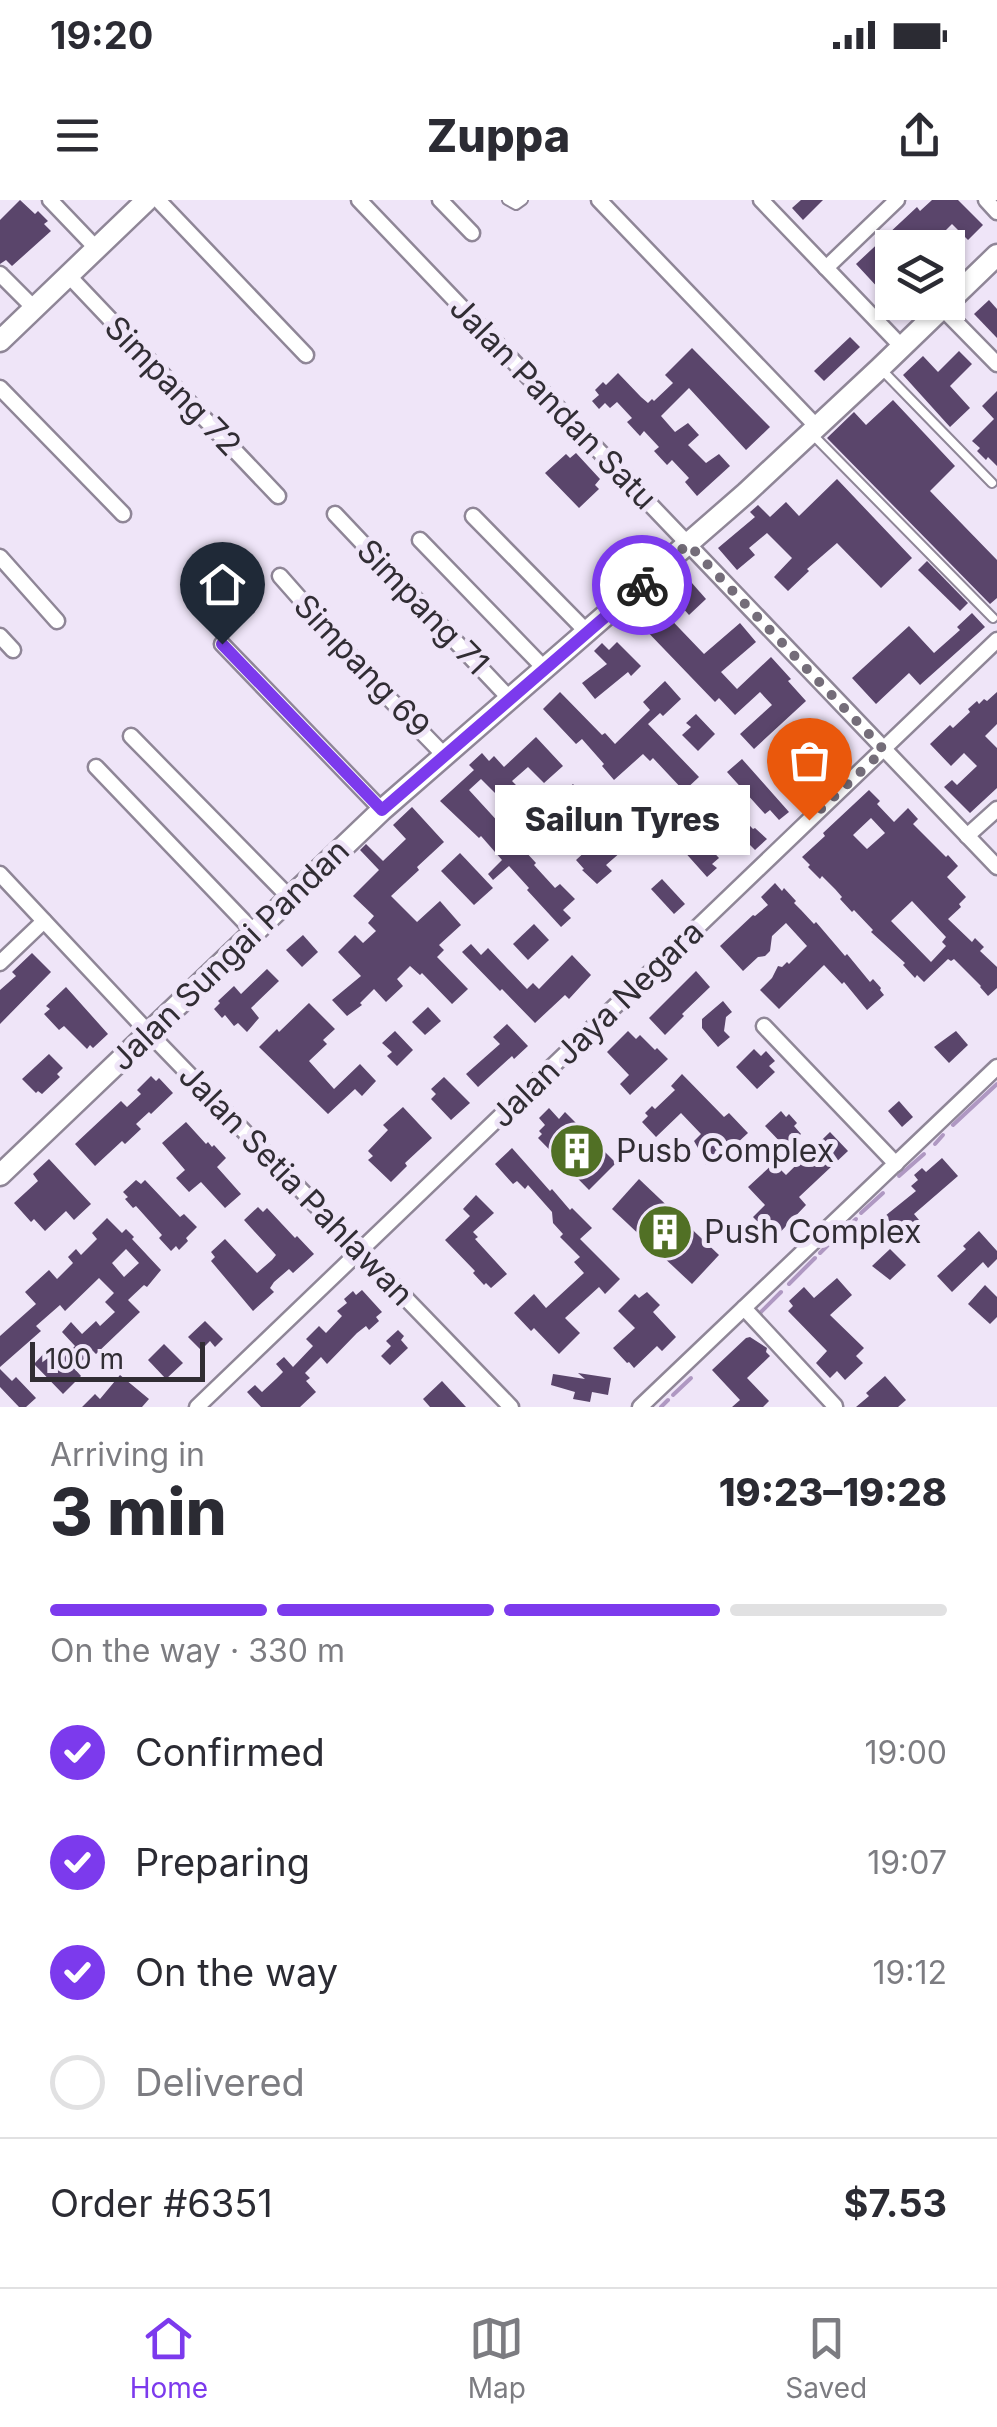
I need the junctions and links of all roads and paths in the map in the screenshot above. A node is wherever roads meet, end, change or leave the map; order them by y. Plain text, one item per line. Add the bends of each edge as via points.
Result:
1 (50, 200) edge
2 (146, 200) edge
3 (158, 200) edge
4 (359, 200) edge
5 (440, 200) edge
6 (507, 200) edge
7 (523, 200) edge
8 (599, 200) edge
9 (761, 200) edge
10 (897, 200) edge
11 (986, 200) edge
12 (997, 212) edge
13 (472, 234) dead end
14 (96, 248) junction
15 (997, 254) edge
16 (826, 268) junction
17 (0, 274) edge
18 (68, 275) junction
19 (965, 285) edge
20 (34, 308) junction
21 (930, 320) edge
22 (954, 320) edge
23 (0, 341) edge
24 (902, 347) junction
25 (306, 355) dead end
26 (997, 364) edge
27 (880, 368) junction
28 (0, 388) edge
29 (814, 430) junction
30 (992, 483) dead end
31 (278, 496) dead end
32 (123, 514) dead end
33 (335, 514) dead end
34 (473, 516) dead end
35 (420, 540) dead end
36 (688, 544) junction
37 (0, 558) edge
38 (280, 576) dead end
39 (994, 618) dead end
40 (57, 621) dead end
41 (587, 632) junction
42 (0, 636) edge
43 (997, 640) edge
44 (222, 644) dead end
45 (13, 650) dead end
46 (545, 669) junction
47 (510, 699) junction
48 (131, 736) dead end
49 (884, 750) junction
50 (445, 756) junction
51 (96, 766) dead end
52 (997, 808) edge
53 (382, 810) junction
54 (967, 836) junction
55 (997, 867) edge
56 (0, 874) edge
57 (290, 898) junction
58 (44, 920) junction
59 (254, 932) junction
60 (0, 963) edge
61 (764, 1026) dead end
62 (149, 1033) junction
63 (997, 1067) edge
64 (896, 1164) junction
65 (0, 1175) edge
66 (360, 1251) junction
67 (744, 1308) junction
68 (835, 1406) edge
69 (197, 1407) edge
70 (510, 1407) edge
71 (640, 1407) edge

1 - 14 street
2 - 14 street
3 - 25 street
4 - 36 street, Jalan Pandan Satu
5 - 13 street
6 - 7 lane
8 - 29 street
9 - 16 street
10 - 16 street
11 - 12 street
14 - 18 street
15 - 19 street, Jalan Sungai Pandan
16 - 24 street
17 - 20 street
18 - 20 street
18 - 31 street, Simpang 72
20 - 23 street
21 - 24 street, Jalan Sungai Pandan
22 - 26 street
24 - 27 street, Jalan Sungai Pandan
27 - 29 street, Jalan Sungai Pandan
27 - 30 lane
28 - 32 street
29 - 36 street, Jalan Sungai Pandan
29 - 39 lane
33 - 47 street, Simpang 71
34 - 41 street
35 - 46 street
36 - 41 street, Jalan Sungai Pandan
36 - 49 street, Jalan Pandan Satu
37 - 40 street
38 - 50 street, Simpang 69
41 - 46 street, Jalan Sungai Pandan
42 - 45 street
43 - 49 street, Jalan Jaya Negara
44 - 53 street
46 - 47 street, Jalan Sungai Pandan
47 - 50 street, Jalan Sungai Pandan
48 - 57 street
49 - 54 street, Jalan Pandan Satu
49 - 66 street, Jalan Jaya Negara
50 - 53 street, Jalan Sungai Pandan
51 - 59 street
52 - 54 street
53 - 57 street, Jalan Sungai Pandan
54 - 55 street, Jalan Pandan Satu
56 - 58 street, Jalan Setia Pahlawan
57 - 59 street, Jalan Sungai Pandan
58 - 60 street
58 - 62 street, Jalan Setia Pahlawan
59 - 62 street, Jalan Sungai Pandan
61 - 64 street
62 - 65 street, Jalan Sungai Pandan
62 - 66 street, Jalan Setia Pahlawan
63 - 64 street
64 - 67 street
66 - 69 street, Jalan Jaya Negara
66 - 70 street, Jalan Setia Pahlawan
67 - 68 street
67 - 71 street

